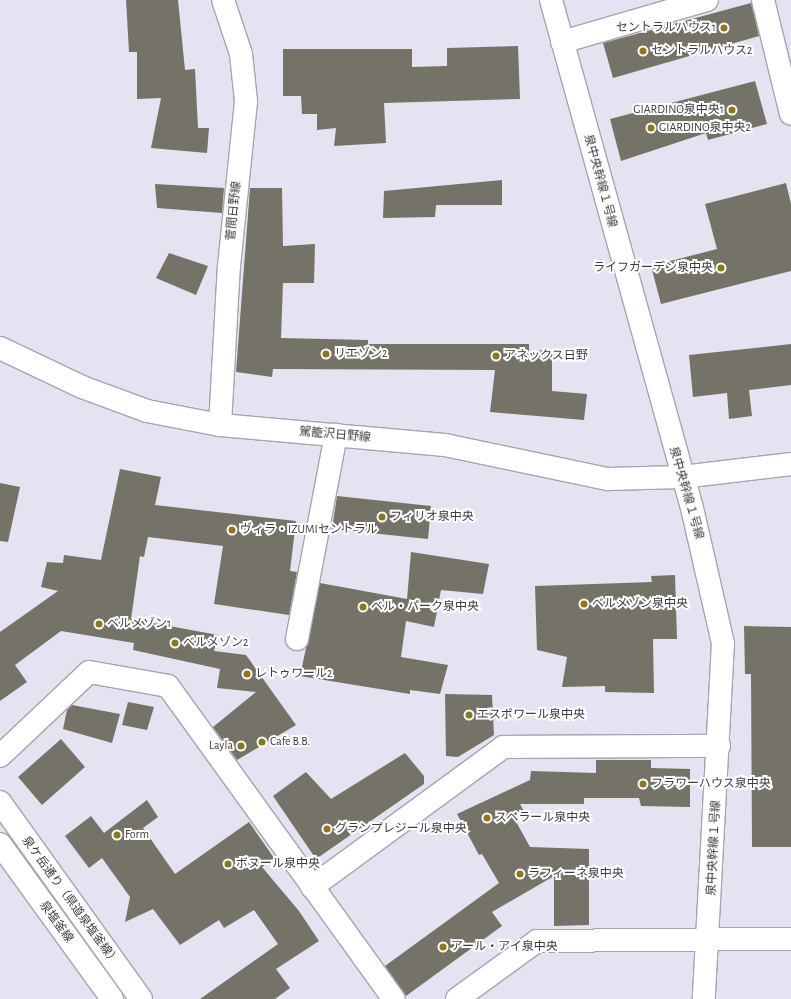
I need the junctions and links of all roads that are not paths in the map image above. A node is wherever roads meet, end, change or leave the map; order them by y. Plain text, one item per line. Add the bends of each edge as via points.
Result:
1 (223, 0) edge
2 (551, 0) edge
3 (707, 0) edge
4 (763, 0) edge
5 (562, 42) junction
6 (791, 114) edge
7 (0, 348) edge
8 (220, 425) junction
9 (336, 435) junction
10 (791, 464) edge
11 (682, 477) junction
12 (297, 639) dead end
13 (719, 746) junction
14 (0, 756) edge
15 (0, 802) edge
16 (0, 844) edge
17 (312, 887) junction
18 (791, 939) edge
19 (708, 941) junction
20 (112, 999) edge
21 (141, 999) edge
22 (394, 999) edge
23 (458, 999) edge
24 (704, 999) edge

1 - 8 street, 菅間日野線 via 241,54 246,100 229,266
2 - 5 street, 泉中央幹線１号線
3 - 5 street
4 - 6 street
5 - 11 street, 泉中央幹線１号線
7 - 8 street, 駕籠沢日野線 via 82,387 147,411
8 - 9 street, 駕籠沢日野線
9 - 11 street, 駕籠沢日野線 via 452,446 608,479
9 - 12 street
10 - 11 street, 駕籠沢日野線
11 - 13 street, 泉中央幹線１号線 via 723,642
13 - 17 street via 503,747
13 - 19 street, 泉中央幹線１号線
14 - 17 street via 89,672 168,686
15 - 21 street, 泉ケ岳通り（県道泉塩釜線）
16 - 20 street, 泉塩釜線
17 - 22 street
18 - 19 street
19 - 23 street via 537,941
19 - 24 street, 泉中央幹線１号線

